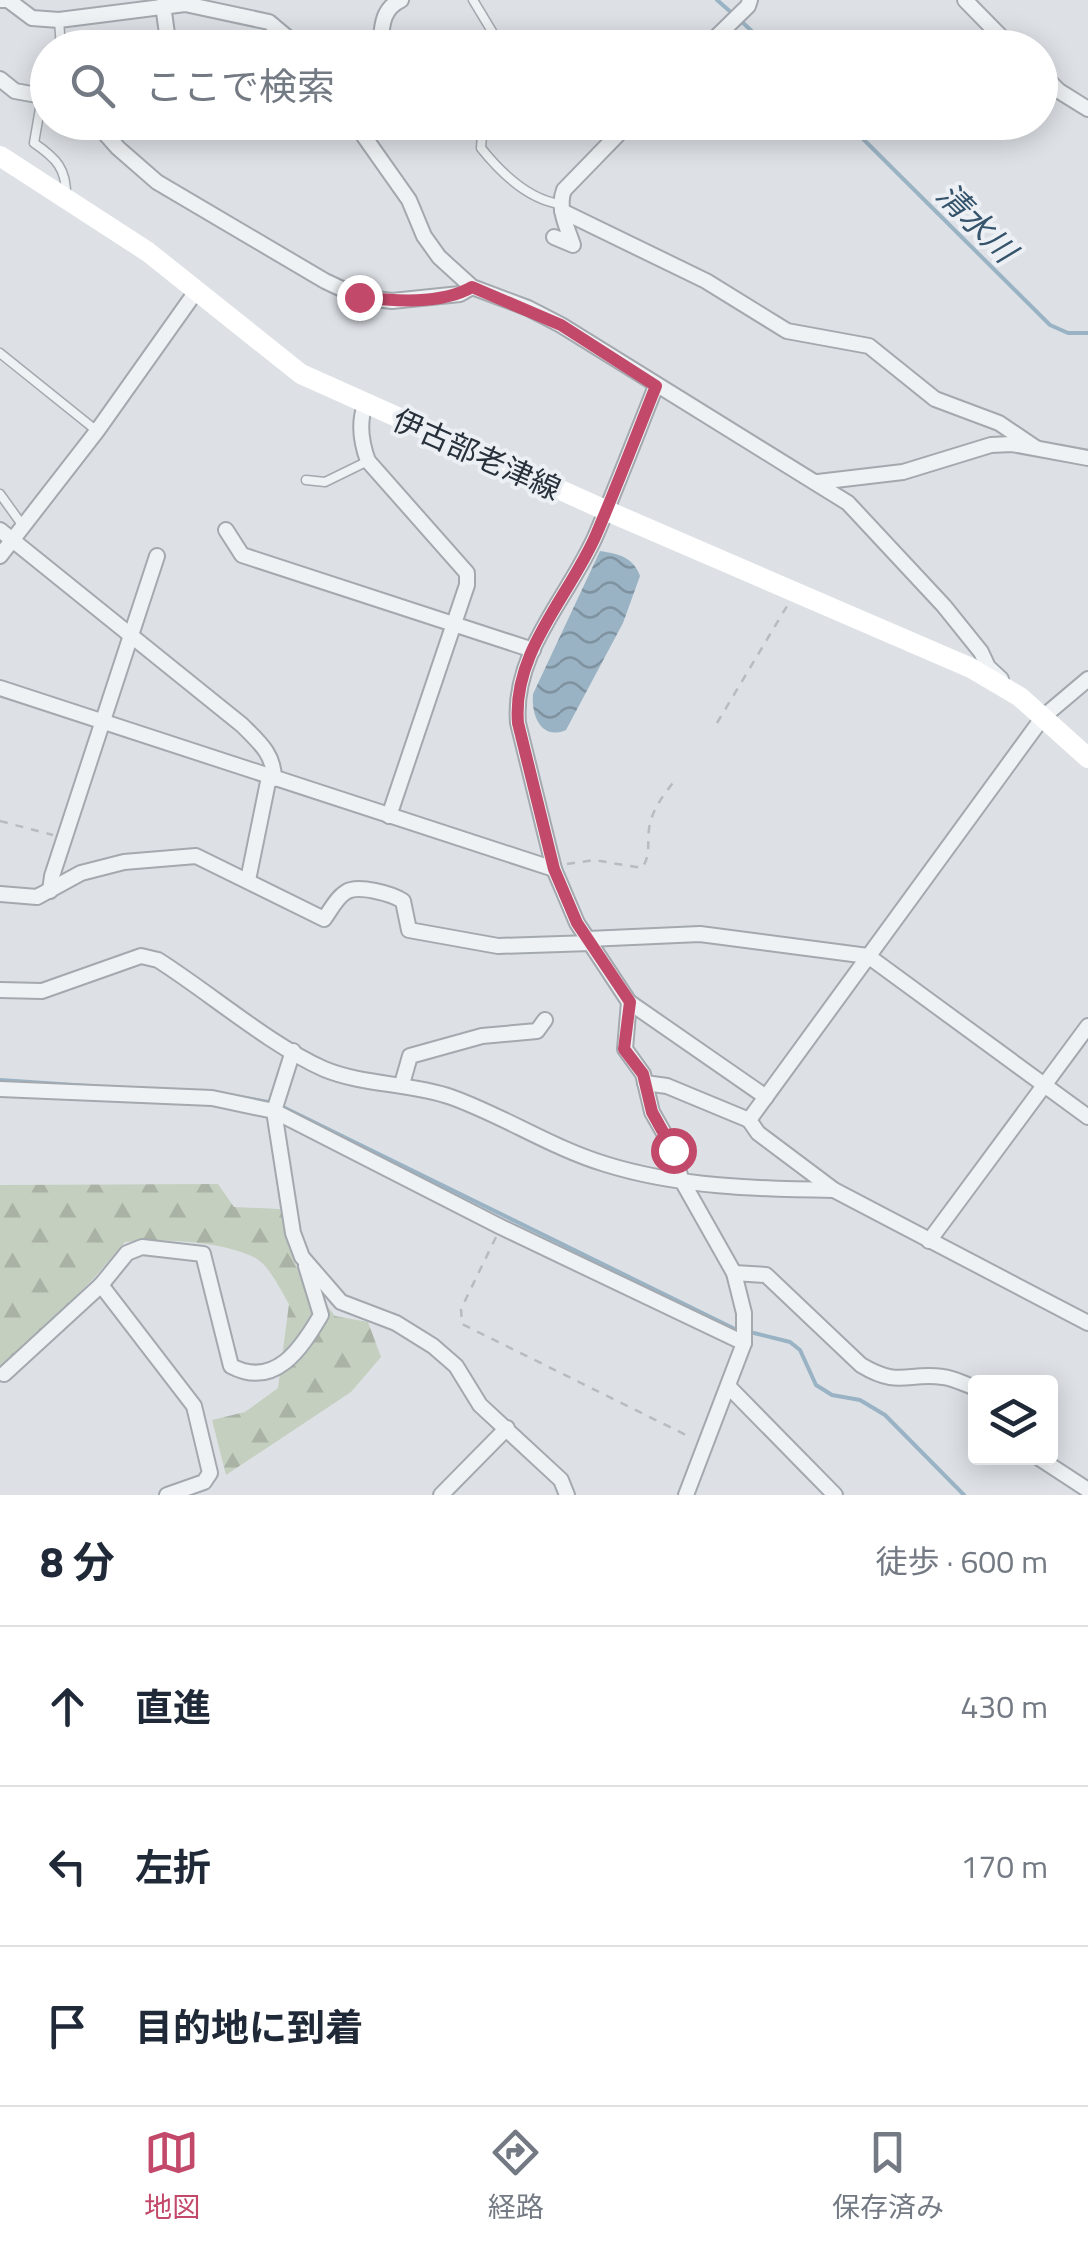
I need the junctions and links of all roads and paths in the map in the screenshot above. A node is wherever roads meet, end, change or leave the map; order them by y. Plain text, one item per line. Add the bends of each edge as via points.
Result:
1 (0, 0) edge
2 (401, 0) edge
3 (472, 0) edge
4 (966, 0) edge
5 (24, 4) edge
6 (142, 4) edge
7 (164, 5) junction
8 (746, 6) edge
9 (59, 20) junction
10 (60, 30) edge
11 (167, 30) edge
12 (279, 30) edge
13 (381, 30) edge
14 (491, 30) edge
15 (723, 30) edge
16 (995, 30) edge
17 (0, 79) edge
18 (1058, 91) edge
19 (30, 94) edge
20 (1088, 109) edge
21 (35, 140) edge
22 (114, 140) edge
23 (367, 140) edge
24 (482, 140) edge
25 (613, 140) edge
26 (0, 156) edge
27 (66, 196) junction
28 (561, 208) junction
29 (554, 237) dead end
30 (472, 287) junction
31 (197, 290) junction
32 (0, 353) edge
33 (656, 386) junction
34 (365, 405) junction
35 (97, 431) junction
36 (1036, 448) junction
37 (1088, 458) edge
38 (368, 460) junction
39 (306, 480) dead end
40 (818, 482) junction
41 (0, 494) edge
42 (605, 510) junction
43 (22, 526) junction
44 (226, 530) dead end
45 (6, 535) edge
46 (0, 556) edge
47 (157, 556) dead end
48 (796, 592) junction
49 (454, 624) junction
50 (132, 636) junction
51 (533, 650) junction
52 (1088, 679) edge
53 (0, 688) edge
54 (1020, 697) junction
55 (1043, 717) junction
56 (103, 723) junction
57 (717, 723) dead end
58 (1088, 758) edge
59 (272, 778) junction
60 (675, 780) dead end
61 (389, 816) junction
62 (0, 820) edge
63 (64, 838) junction
64 (554, 869) junction
65 (248, 880) junction
66 (50, 892) junction
67 (0, 894) edge
68 (590, 941) junction
69 (868, 956) junction
70 (0, 990) edge
71 (630, 1002) junction
72 (544, 1020) dead end
73 (1088, 1026) edge
74 (293, 1052) junction
75 (645, 1083) junction
76 (402, 1084) junction
77 (1044, 1085) junction
78 (0, 1088) edge
79 (766, 1098) junction
80 (274, 1111) junction
81 (1088, 1117) edge
82 (749, 1120) junction
83 (681, 1178) junction
84 (834, 1190) junction
85 (501, 1227) junction
86 (929, 1241) junction
87 (302, 1258) junction
88 (734, 1273) junction
89 (101, 1285) junction
90 (1088, 1323) edge
91 (744, 1343) junction
92 (4, 1374) dead end
93 (968, 1385) edge
94 (729, 1387) junction
95 (507, 1428) junction
96 (706, 1444) junction
97 (1050, 1465) edge
98 (1088, 1490) edge
99 (167, 1495) edge
100 (441, 1495) edge
101 (567, 1495) edge
102 (686, 1495) edge
103 (835, 1495) edge

1 - 5 street
2 - 13 street via 390,5
3 - 14 lane
4 - 16 street
5 - 9 street via 32,18
6 - 7 street
6 - 9 street
7 - 11 street
7 - 12 street via 269,22
8 - 15 street
9 - 10 lane
17 - 19 street
18 - 20 street
21 - 27 lane via 57,158
22 - 30 street via 157,182 359,297 392,301
23 - 30 street via 439,257
24 - 28 lane via 501,174
25 - 28 street via 564,190
26 - 27 main road, 伊古部老津線
27 - 31 main road, 伊古部老津線
28 - 29 street via 573,245
28 - 36 street via 787,331 869,346 935,400 998,423
30 - 33 street via 561,325
31 - 34 main road, 伊古部老津線 via 300,374
31 - 35 street
32 - 35 lane
33 - 40 street
33 - 42 street
34 - 38 street via 361,443
34 - 42 main road, 伊古部老津線
35 - 43 street
36 - 37 street
36 - 40 street via 992,445 903,472
38 - 39 lane via 326,482
38 - 49 street via 467,573
40 - 54 street via 848,503
41 - 43 lane
42 - 48 main road, 伊古部老津線
42 - 51 street
43 - 45 street
44 - 49 street via 242,554
45 - 46 street
45 - 50 street
47 - 50 street
48 - 54 main road, 伊古部老津線 via 971,668
48 - 57 path
49 - 51 street
49 - 61 street
50 - 56 street
50 - 59 street via 242,725 266,750
51 - 64 street via 519,679 518,723
52 - 55 street
53 - 56 street
54 - 55 main road, 伊古部老津線
55 - 58 main road, 伊古部老津線
55 - 69 street
56 - 59 street
56 - 63 street
59 - 61 street
59 - 65 street
60 - 64 path via 654,806 642,868 594,860
61 - 64 street
62 - 63 path
63 - 66 street
64 - 68 street
65 - 66 street via 196,856 81,872
65 - 68 street via 324,918 352,889 403,901 409,930 498,946
66 - 67 street
68 - 69 street via 700,934
68 - 71 street
69 - 77 street
69 - 79 street
70 - 74 street via 42,991 141,956 158,960
71 - 75 street via 624,1049
71 - 79 street
72 - 76 street via 537,1031 482,1036 410,1056
73 - 77 street
74 - 76 street via 326,1070
74 - 80 street
75 - 82 street
75 - 83 street
76 - 83 street via 452,1098 604,1164
77 - 81 street
77 - 86 street
78 - 80 street via 212,1098
79 - 82 street
80 - 85 street
80 - 87 street via 292,1233
82 - 84 street
83 - 84 street
83 - 88 street
84 - 86 street
85 - 91 street
85 - 96 path via 461,1310 462,1324
86 - 90 street
87 - 89 street via 321,1315 301,1348 272,1371 247,1374 230,1366 202,1254 142,1247 127,1253
87 - 95 street via 341,1302 433,1346
88 - 91 street
88 - 93 street via 766,1275 880,1376 943,1377
89 - 92 street
89 - 99 street via 194,1406 210,1473 204,1482
91 - 94 street
94 - 96 street
94 - 103 street
95 - 100 street
95 - 101 street via 561,1480
96 - 102 street
97 - 98 street

